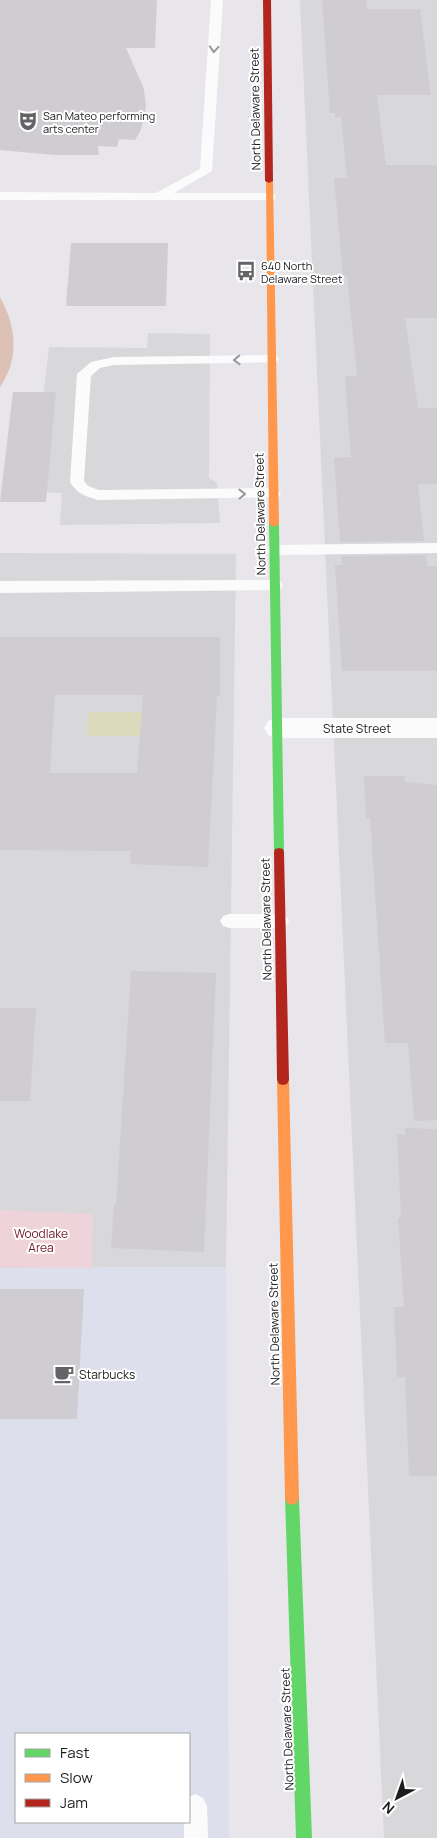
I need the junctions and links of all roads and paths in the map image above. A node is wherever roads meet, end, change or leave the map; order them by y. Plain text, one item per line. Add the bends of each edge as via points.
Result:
1 (217, 0) edge
2 (267, 0) edge
3 (206, 171) junction
4 (0, 196) edge
5 (156, 197) junction
6 (207, 197) junction
7 (270, 197) junction
8 (272, 359) junction
9 (274, 493) junction
10 (437, 548) edge
11 (274, 550) junction
12 (274, 585) junction
13 (0, 587) edge
14 (277, 728) junction
15 (437, 728) edge
16 (229, 920) dead end
17 (280, 921) junction
18 (195, 1806) dead end
19 (196, 1838) edge
20 (304, 1838) edge

1 -> 3 lane
2 - 7 main road, North Delaware Street
3 - 5 lane
3 - 6 lane
4 - 5 lane
5 - 6 lane
6 - 7 lane
7 - 8 main road, North Delaware Street
8 - 9 main road, North Delaware Street
8 -> 9 lane via 114,360 96,365 84,374 77,482 83,490 98,495
9 - 11 main road, North Delaware Street
10 - 11 lane
11 - 12 main road, North Delaware Street
12 - 13 lane
12 - 14 main road, North Delaware Street
14 - 15 street, State Street
14 - 17 main road, North Delaware Street
16 - 17 lane
17 - 20 main road, North Delaware Street via 291,1479
18 - 19 lane

